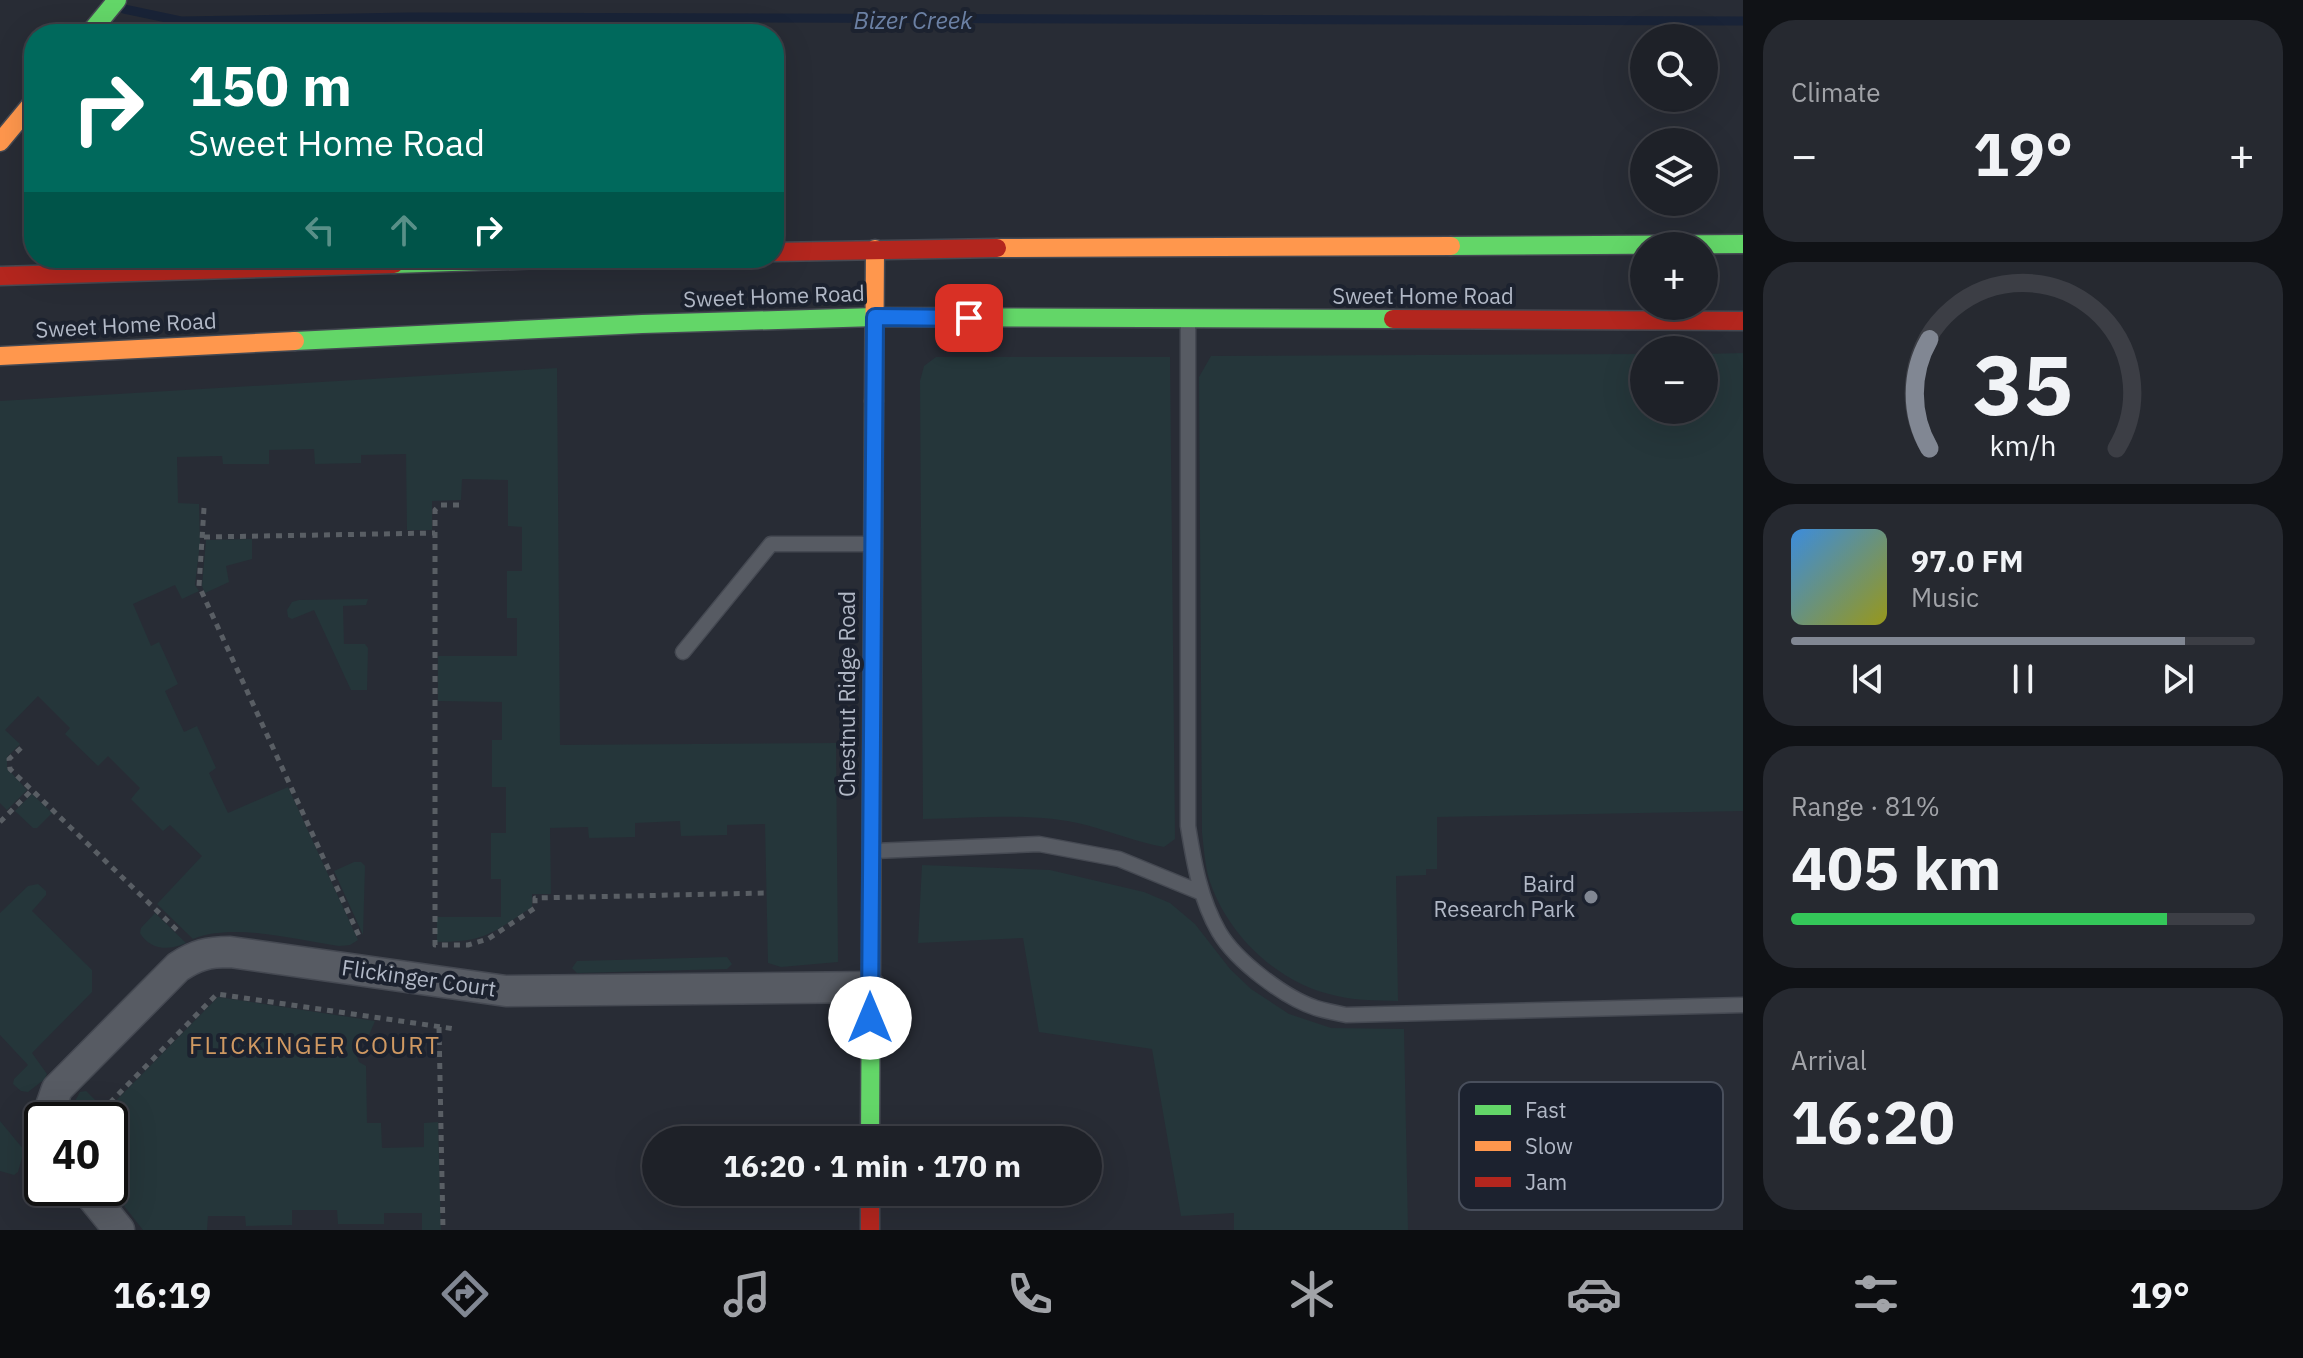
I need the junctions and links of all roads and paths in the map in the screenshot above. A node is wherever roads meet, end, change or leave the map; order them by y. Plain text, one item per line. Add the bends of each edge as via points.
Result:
1 (117, 0) edge
2 (97, 24) edge
3 (24, 113) edge
4 (0, 142) edge
5 (1743, 244) edge
6 (875, 249) junction
7 (784, 252) edge
8 (254, 268) edge
9 (0, 276) edge
10 (875, 317) junction
11 (1188, 319) junction
12 (1743, 321) edge
13 (0, 356) edge
14 (459, 505) dead end
15 (204, 508) dead end
16 (435, 533) junction
17 (204, 537) junction
18 (872, 544) junction
19 (683, 652) dead end
20 (21, 748) dead end
21 (32, 790) junction
22 (0, 822) edge
23 (870, 851) junction
24 (765, 893) dead end
25 (1202, 893) junction
26 (360, 938) dead end
27 (189, 941) dead end
28 (870, 987) junction
29 (1743, 1005) edge
30 (439, 1027) junction
31 (455, 1029) dead end
32 (52, 1102) edge
33 (111, 1102) edge
34 (870, 1126) edge
35 (100, 1206) edge
36 (870, 1206) edge
37 (119, 1230) edge
38 (443, 1230) edge
39 (870, 1230) edge

1 - 2 main road
3 - 4 main road
5 - 6 main road, Sweet Home Road
6 - 7 main road, Sweet Home Road
6 - 10 main road, Chestnut Ridge Road
8 - 9 main road
10 - 11 main road, Sweet Home Road
10 - 13 main road, Sweet Home Road
10 - 18 main road, Chestnut Ridge Road
11 - 12 main road, Sweet Home Road
11 - 25 lane via 1188,826
14 - 16 path via 436,508
15 - 17 path
16 - 17 path
16 - 24 path via 435,945 488,939 535,908 535,898
17 - 26 path via 199,586
18 - 19 lane via 771,544
18 - 23 main road, Chestnut Ridge Road
20 - 21 path via 9,759 9,767
21 - 22 path
21 - 27 path
23 - 25 lane via 1039,844 1119,859
23 - 28 main road, Chestnut Ridge Road
25 - 29 lane via 1221,935 1248,964 1314,1008 1346,1015
28 - 32 street, Flickinger Court via 506,991 211,952 178,967 57,1089
28 - 34 main road, Chestnut Ridge Road
30 - 31 path
30 - 33 path via 217,994
30 - 38 path
35 - 37 street
36 - 39 main road

